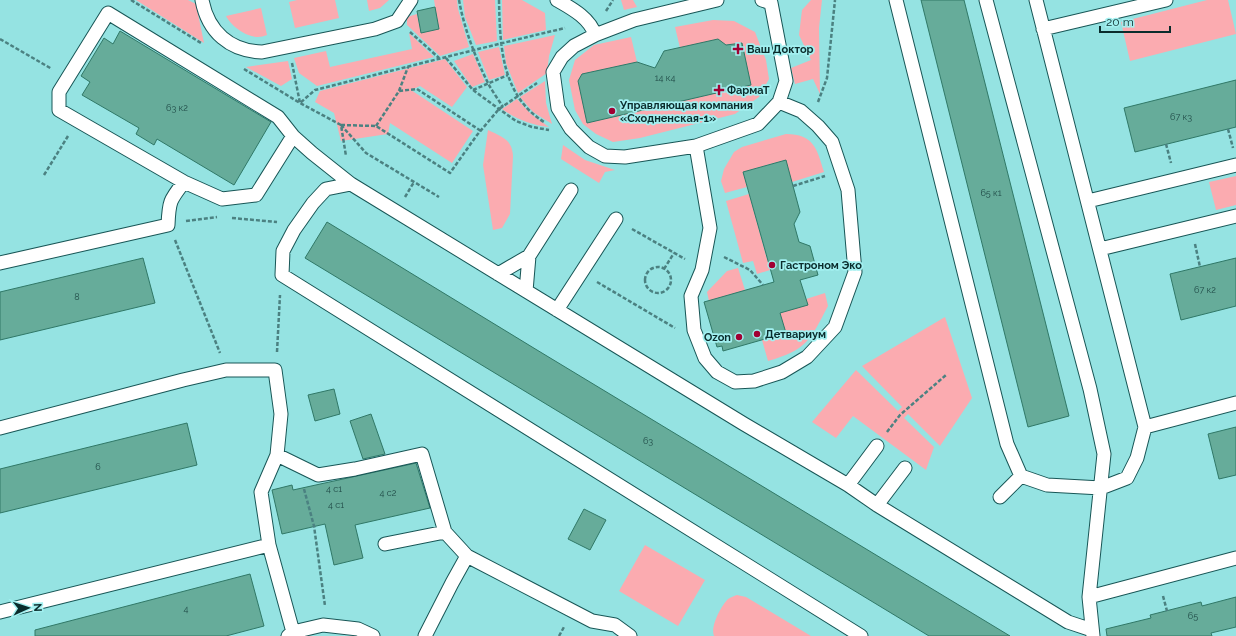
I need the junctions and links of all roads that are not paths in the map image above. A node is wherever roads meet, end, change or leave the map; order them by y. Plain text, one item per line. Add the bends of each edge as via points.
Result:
1 (202, 0) edge
2 (411, 0) edge
3 (557, 0) edge
4 (717, 0) edge
5 (896, 0) edge
6 (986, 0) edge
7 (1036, 0) edge
8 (1166, 0) edge
9 (770, 1) edge
10 (1043, 29) junction
11 (595, 35) junction
12 (779, 102) junction
13 (293, 136) junction
14 (696, 146) junction
15 (1236, 165) edge
16 (184, 182) junction
17 (351, 184) junction
18 (571, 190) dead end
19 (1088, 201) junction
20 (1236, 216) edge
21 (616, 219) road end
22 (1100, 249) junction
23 (529, 256) junction
24 (0, 263) edge
25 (498, 274) junction
26 (526, 291) junction
27 (557, 310) junction
28 (1236, 403) edge
29 (1145, 427) junction
30 (0, 428) edge
31 (880, 442) road end
32 (277, 456) junction
33 (904, 468) dead end
34 (1021, 476) junction
35 (848, 485) junction
36 (1101, 488) junction
37 (1000, 497) dead end
38 (877, 505) junction
39 (445, 532) junction
40 (385, 544) dead end
41 (269, 545) junction
42 (467, 556) junction
43 (1236, 558) edge
44 (1090, 597) junction
45 (0, 612) edge
46 (1092, 633) edge
47 (290, 634) edge
48 (373, 636) edge
49 (425, 636) edge
50 (630, 636) edge
51 (861, 636) edge

1 - 2 lane via 213,28 233,46 250,52 262,52 375,29 397,21
3 - 11 lane via 589,23
4 - 11 lane via 634,20
5 - 34 lane via 1007,444
6 - 36 lane via 1090,389 1104,454
7 - 10 lane
8 - 10 lane
9 - 12 lane via 786,81
10 - 19 lane
11 - 14 lane via 574,46 562,57 554,72 558,108 571,129 589,147 605,156 625,157
12 - 14 lane via 758,124
12 - 14 lane via 801,111 832,142 848,190 856,272 835,327 807,357 782,372 754,381 735,382 717,372 705,358 694,330 691,296 702,270 710,228
13 - 16 lane via 256,195 222,199
13 - 16 lane via 278,117 108,13 59,92 60,110
13 - 17 lane
15 - 19 lane
16 - 24 lane via 168,207 168,225
17 - 25 lane
17 - 51 lane via 326,189 313,203 283,251 282,275
18 - 23 lane
19 - 22 lane
20 - 22 lane
21 - 27 lane
22 - 29 lane
23 - 25 lane
23 - 26 lane
25 - 26 lane
26 - 27 lane
27 - 35 lane
28 - 29 lane
29 - 36 lane via 1137,458 1127,478
30 - 32 lane via 226,370 275,370 281,414
31 - 35 lane
32 - 39 lane via 318,475 422,454
32 - 41 lane via 261,492
33 - 38 lane
34 - 36 lane via 1047,485
34 - 37 lane
35 - 38 lane
36 - 44 lane
38 - 46 lane via 1068,622
39 - 40 lane
39 - 42 lane
41 - 45 lane
41 - 47 lane
42 - 49 lane
42 - 50 lane via 592,621 616,626
43 - 44 lane
44 - 46 lane
47 - 48 lane via 323,625 358,629

